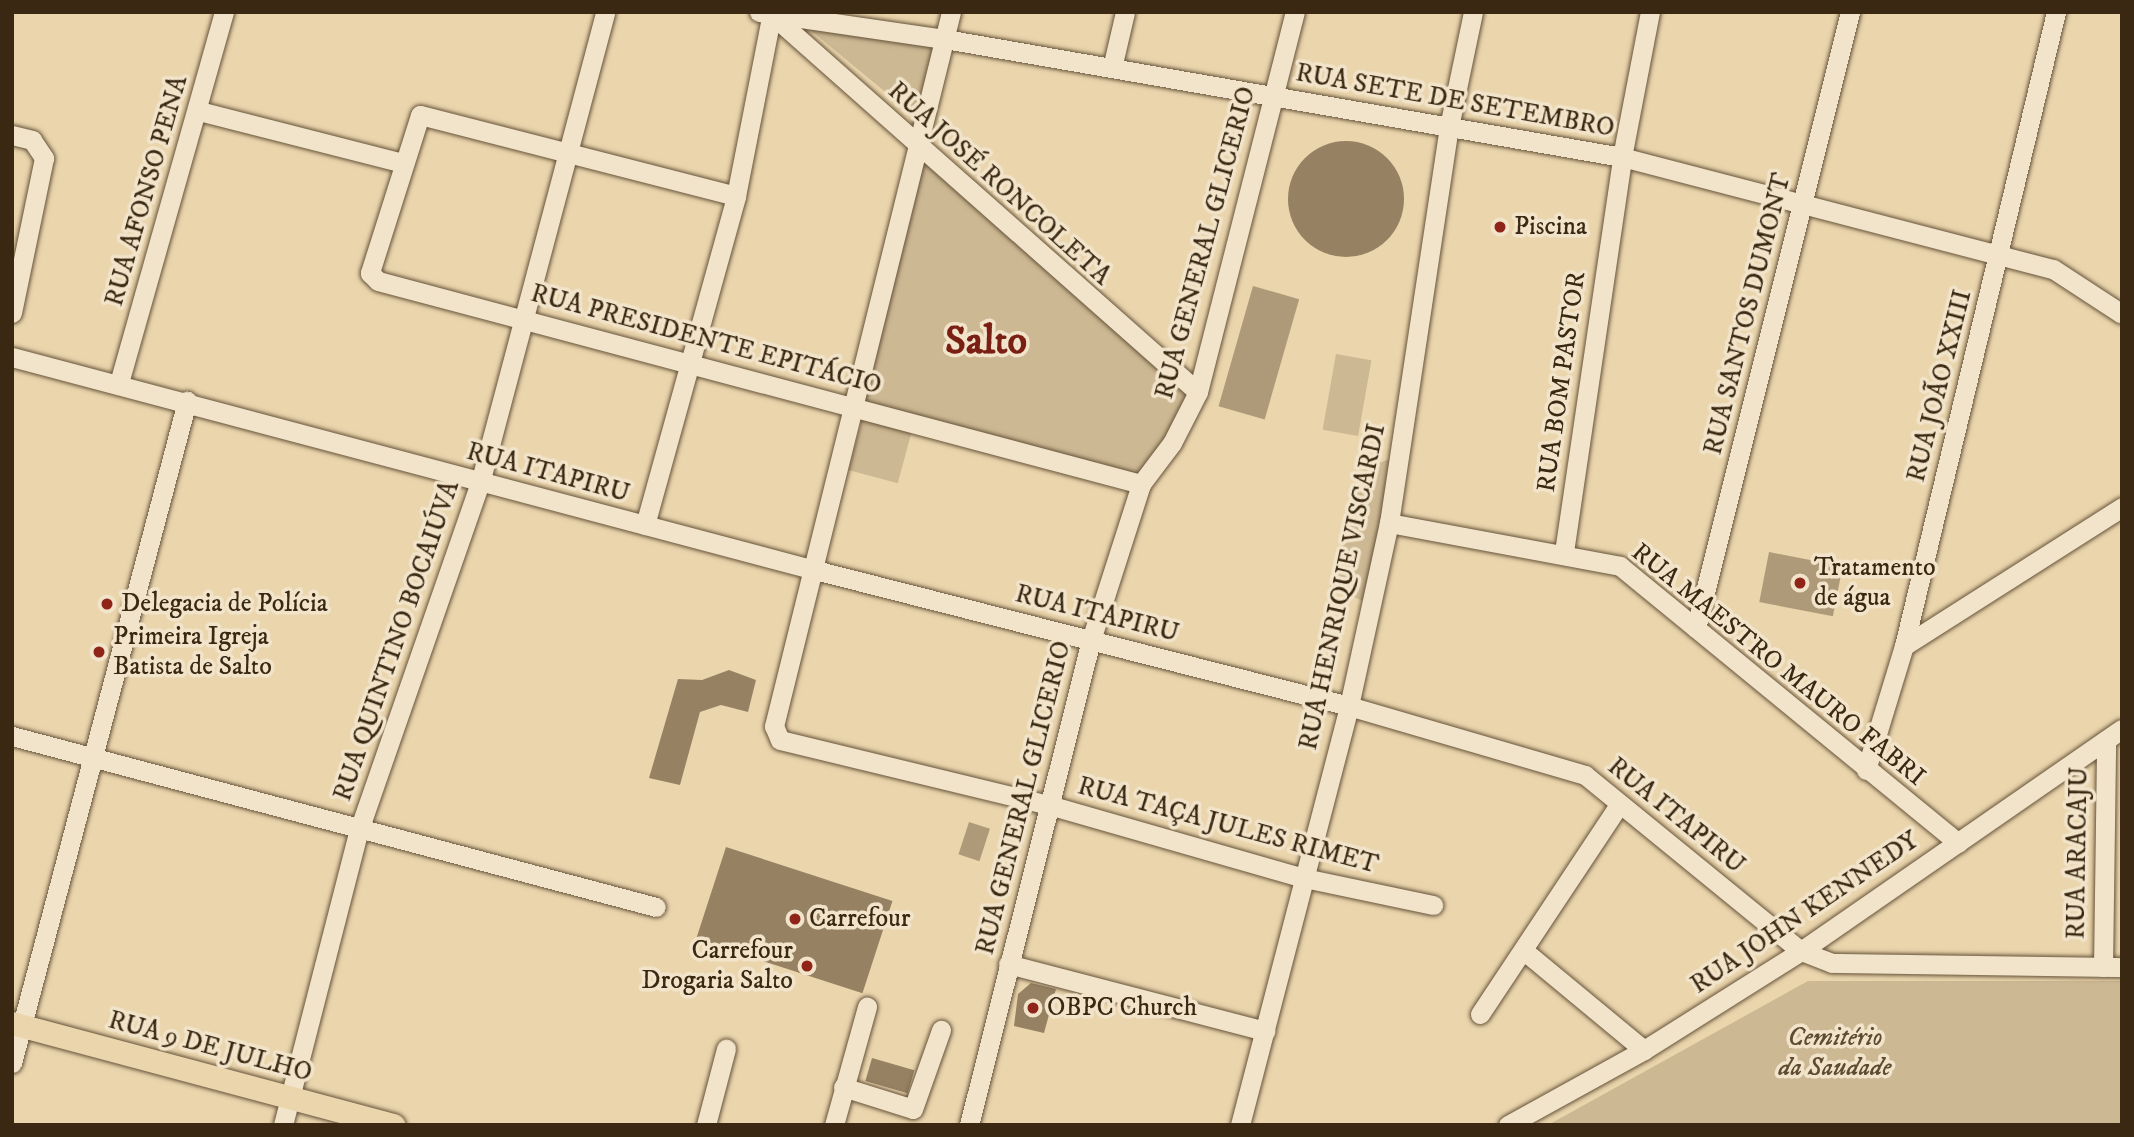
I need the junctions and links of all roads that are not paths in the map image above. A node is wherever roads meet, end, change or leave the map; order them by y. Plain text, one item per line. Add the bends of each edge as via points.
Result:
1 (224, 12) edge
2 (605, 12) edge
3 (951, 12) edge
4 (1125, 12) edge
5 (1295, 12) edge
6 (1473, 12) edge
7 (1650, 12) edge
8 (1850, 12) edge
9 (2056, 12) edge
10 (768, 13) edge
11 (945, 39) junction
12 (1112, 68) junction
13 (1274, 96) junction
14 (199, 111) junction
15 (1449, 127) junction
16 (12, 135) edge
17 (918, 147) junction
18 (568, 151) junction
19 (1622, 156) junction
20 (403, 163) junction
21 (736, 196) junction
22 (1804, 204) junction
23 (1999, 253) junction
24 (12, 313) edge
25 (2122, 314) edge
26 (522, 317) junction
27 (12, 357) edge
28 (691, 362) junction
29 (119, 383) junction
30 (1198, 392) junction
31 (187, 401) junction
32 (855, 408) junction
33 (480, 483) junction
34 (1141, 484) junction
35 (2122, 507) edge
36 (1389, 523) junction
37 (645, 525) junction
38 (1564, 552) junction
39 (815, 570) junction
40 (1696, 628) junction
41 (1091, 640) junction
42 (1904, 646) junction
43 (1349, 706) junction
44 (2114, 734) edge
45 (12, 736) edge
46 (92, 759) junction
47 (1866, 771) junction
48 (1049, 805) junction
49 (1618, 806) junction
50 (359, 830) junction
51 (1958, 843) junction
52 (1304, 878) junction
53 (1433, 905) dead end
54 (656, 907) dead end
55 (1523, 950) junction
56 (1801, 951) junction
57 (1008, 964) junction
58 (2112, 967) edge
59 (867, 1007) dead end
60 (1480, 1014) dead end
61 (17, 1025) edge
62 (941, 1030) dead end
63 (1265, 1031) junction
64 (726, 1049) dead end
65 (1644, 1050) junction
66 (12, 1063) edge
67 (844, 1087) junction
68 (290, 1097) junction
69 (970, 1124) edge
70 (283, 1125) edge
71 (394, 1125) edge
72 (706, 1125) edge
73 (834, 1125) edge
74 (1240, 1125) edge
75 (1508, 1125) edge

1 - 14 street, RUA AFONSO PENA
2 - 18 street, RUA QUINTINO BOCAIÚVA
3 - 11 street
4 - 12 street
5 - 13 street, RUA GENERAL GLICERIO
6 - 15 street, RUA HENRIQUE VISCARDI
7 - 19 street, RUA BOM PASTOR
8 - 22 street, RUA SANTOS DUMONT
9 - 23 street, RUA JOÃO XXIII
10 - 11 street, RUA SETE DE SETEMBRO
10 - 17 street, RUA JOSÉ RONCOLETA
10 - 21 street
11 - 12 street, RUA SETE DE SETEMBRO
11 - 17 street
12 - 13 street, RUA SETE DE SETEMBRO
13 - 15 street, RUA SETE DE SETEMBRO
13 - 30 street, RUA GENERAL GLICERIO
14 - 20 street
14 - 29 street, RUA AFONSO PENA
15 - 19 street, RUA SETE DE SETEMBRO
15 - 36 street, RUA HENRIQUE VISCARDI
16 - 24 street via 32,140 44,158
17 - 30 street, RUA JOSÉ RONCOLETA
17 - 32 street
18 - 20 street via 419,115
18 - 21 street
18 - 26 street, RUA QUINTINO BOCAIÚVA
19 - 22 street, RUA SETE DE SETEMBRO
19 - 38 street, RUA BOM PASTOR
20 - 26 street, RUA PRESIDENTE EPITÁCIO via 370,273 378,281
21 - 28 street
22 - 23 street, RUA SETE DE SETEMBRO
22 - 40 street, RUA SANTOS DUMONT
23 - 25 street, RUA SETE DE SETEMBRO via 2053,270
23 - 42 street, RUA JOÃO XXIII
26 - 28 street, RUA PRESIDENTE EPITÁCIO
26 - 33 street, RUA QUINTINO BOCAIÚVA
27 - 29 street, RUA ITAPIRU
28 - 32 street, RUA PRESIDENTE EPITÁCIO
28 - 37 street
29 - 31 street, RUA ITAPIRU
30 - 34 street, RUA GENERAL GLICERIO via 1172,443
31 - 33 street, RUA ITAPIRU
31 - 46 street
32 - 34 street, RUA PRESIDENTE EPITÁCIO
32 - 39 street
33 - 37 street, RUA ITAPIRU
33 - 50 street, RUA QUINTINO BOCAIÚVA
34 - 41 street, RUA GENERAL GLICERIO
35 - 42 street
36 - 38 street, RUA MAESTRO MAURO FABRI
36 - 43 street, RUA HENRIQUE VISCARDI
37 - 39 street, RUA ITAPIRU
38 - 40 street, RUA MAESTRO MAURO FABRI via 1620,566
39 - 41 street, RUA ITAPIRU
39 - 48 street, RUA TAÇA JULES RIMET via 774,726 785,744
40 - 47 street, RUA MAESTRO MAURO FABRI
41 - 43 street, RUA ITAPIRU
41 - 48 street, RUA GENERAL GLICERIO
42 - 47 street, RUA JOÃO XXIII
43 - 49 street, RUA ITAPIRU via 1585,775
43 - 52 street, RUA HENRIQUE VISCARDI
44 - 51 street, RUA JOHN KENNEDY
44 - 58 street, RUA ARACAJU
45 - 46 street
46 - 50 street
46 - 61 street
47 - 51 street, RUA MAESTRO MAURO FABRI
48 - 52 street, RUA TAÇA JULES RIMET
48 - 57 street, RUA GENERAL GLICERIO
49 - 55 street
49 - 56 street, RUA ITAPIRU
50 - 54 street
50 - 68 street, RUA QUINTINO BOCAIÚVA
51 - 56 street, RUA JOHN KENNEDY
52 - 53 street, RUA TAÇA JULES RIMET
52 - 63 street, RUA HENRIQUE VISCARDI
55 - 60 street
55 - 65 street
56 - 58 street, RUA ITAPIRU via 1832,963 1857,966
56 - 65 street, RUA JOHN KENNEDY
57 - 63 street
57 - 69 street, RUA GENERAL GLICERIO
59 - 67 street
61 - 66 street
61 - 68 main road, RUA 9 DE JULHO
62 - 67 street via 913,1109
63 - 74 street, RUA HENRIQUE VISCARDI
64 - 72 street
65 - 75 street, RUA JOHN KENNEDY
67 - 73 street
68 - 70 street, RUA QUINTINO BOCAIÚVA
68 - 71 main road, RUA 9 DE JULHO

